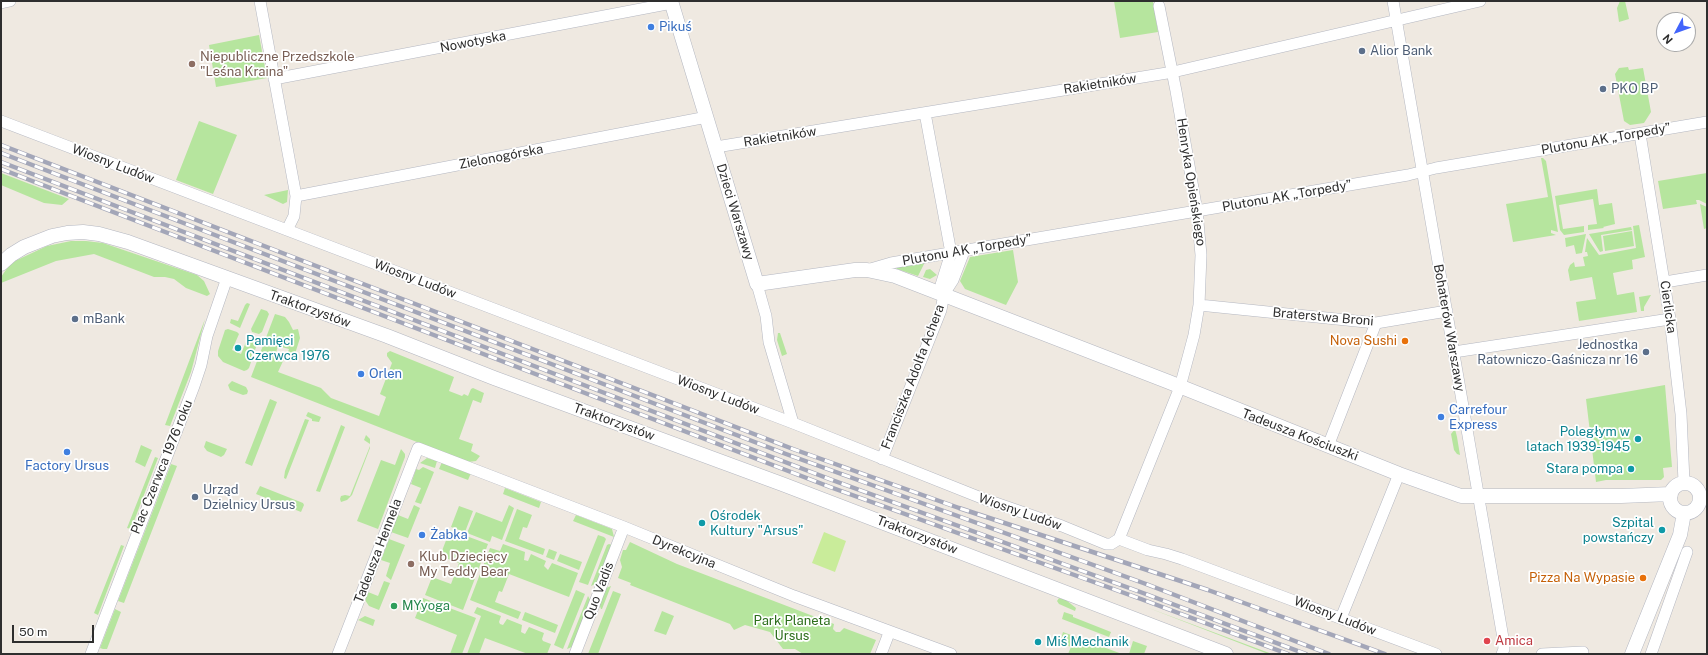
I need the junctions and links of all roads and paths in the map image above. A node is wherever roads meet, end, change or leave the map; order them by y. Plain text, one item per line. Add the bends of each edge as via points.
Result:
1 (10, 1) edge
2 (260, 1) edge
3 (1393, 1) edge
4 (1480, 1) edge
5 (1, 2) edge
6 (672, 2) edge
7 (1160, 6) dead end
8 (1396, 20) junction
9 (1173, 72) junction
10 (274, 79) junction
11 (925, 113) junction
12 (707, 117) junction
13 (1, 121) edge
14 (1707, 122) edge
15 (1640, 134) junction
16 (716, 147) junction
17 (1422, 171) junction
18 (296, 196) junction
19 (1197, 211) junction
20 (288, 230) junction
21 (964, 251) junction
22 (951, 253) junction
23 (1, 264) edge
24 (866, 270) junction
25 (1707, 275) edge
26 (227, 278) junction
27 (1665, 282) junction
28 (757, 284) junction
29 (944, 294) junction
30 (1199, 305) junction
31 (1447, 311) junction
32 (1670, 319) junction
33 (1376, 323) junction
34 (1454, 352) junction
35 (1180, 387) junction
36 (793, 424) junction
37 (1328, 446) junction
38 (418, 448) joint
39 (882, 459) junction
40 (1399, 474) junction
41 (1684, 482) junction
42 (1671, 494) junction
43 (1479, 496) junction
44 (1704, 497) edge
45 (1684, 513) junction
46 (624, 528) junction
47 (1119, 539) junction
48 (1687, 552) dead end
49 (1341, 618) junction
50 (890, 633) junction
51 (1583, 652) dead end
52 (90, 654) edge
53 (338, 654) edge
54 (575, 654) edge
55 (881, 654) edge
56 (950, 654) edge
57 (1226, 654) edge
58 (1436, 654) edge
59 (1502, 654) edge
60 (1542, 654) edge
61 (1632, 654) edge
62 (1651, 654) edge

1 - 5 street
2 - 10 street
3 - 8 street, Bohaterów Warszawy
4 - 8 street, Rakietników
6 - 10 street, Nowotyska
6 - 12 street, Dzieci Warszawy
7 - 9 street, Henryka Opieńskiego
8 - 9 street, Rakietników
8 - 17 street, Bohaterów Warszawy
9 - 11 street, Rakietników
9 - 19 street, Henryka Opieńskiego
10 - 18 street
11 - 16 street, Rakietników
11 - 22 street, Franciszka Adolfa Achera
12 - 16 street, Dzieci Warszawy
12 - 18 street, Zielonogórska
13 - 20 street, Wiosny Ludów
14 - 15 street, Plutonu AK „Torpedy”
15 - 17 street, Plutonu AK „Torpedy”
15 - 27 street, Cierlicka
16 - 28 street, Dzieci Warszawy
17 - 19 street, Plutonu AK „Torpedy”
17 - 31 street, Bohaterów Warszawy
18 - 20 street via 294,216
19 - 21 street, Plutonu AK „Torpedy”
19 - 30 street, Henryka Opieńskiego via 1201,255
20 - 36 street, Wiosny Ludów
21 - 22 street, Plutonu AK „Torpedy”
21 - 29 street, Franciszka Adolfa Achera via 954,280
22 - 24 street, Plutonu AK „Torpedy” via 890,263
22 - 29 street, Franciszka Adolfa Achera via 941,285
23 - 26 street, Traktorzystów via 11,255 38,240 83,232 128,242
24 - 28 street, Plutonu AK „Torpedy” via 841,271
24 - 29 street, Plutonu AK „Torpedy” via 895,276
25 - 27 street
26 - 52 street, Plac Czerwca 1976 roku via 207,336 194,386
26 - 57 street, Traktorzystów via 797,490
27 - 32 street, Cierlicka
28 - 36 street, Dzieci Warszawy via 766,316 769,342
29 - 35 street, Tadeusza Kościuszki
29 - 39 street, Franciszka Adolfa Achera via 941,310
30 - 33 street, Braterstwa Broni
30 - 35 street, Henryka Opieńskiego via 1194,336
31 - 33 street, Braterstwa Broni
31 - 34 street, Bohaterów Warszawy
32 - 34 street
32 - 41 street, Cierlicka via 1681,414
33 - 37 street
34 - 43 street, Bohaterów Warszawy
35 - 37 street, Tadeusza Kościuszki
35 - 47 street, Henryka Opieńskiego
36 - 39 street, Wiosny Ludów
37 - 40 street, Tadeusza Kościuszki
38 - 46 street, Dyrekcyjna
38 - 53 street, Tadeusza Hennela
39 - 47 street, Wiosny Ludów via 1106,544
40 - 43 street, Tadeusza Kościuszki via 1461,496
40 - 49 street
41 - 42 street via 1676,486
41 - 44 street via 1695,486
42 - 43 street, Tadeusza Kościuszki
42 - 45 street via 1673,506
43 - 59 street, Bohaterów Warszawy via 1504,644
44 - 45 street via 1698,506
45 - 61 street via 1680,535
46 - 50 street, Dyrekcyjna
46 - 54 street, Quo Vadis
47 - 49 street, Wiosny Ludów via 1182,559
48 - 62 street
49 - 58 street, Wiosny Ludów
50 - 55 street
50 - 56 street, Dyrekcyjna
51 - 60 street

